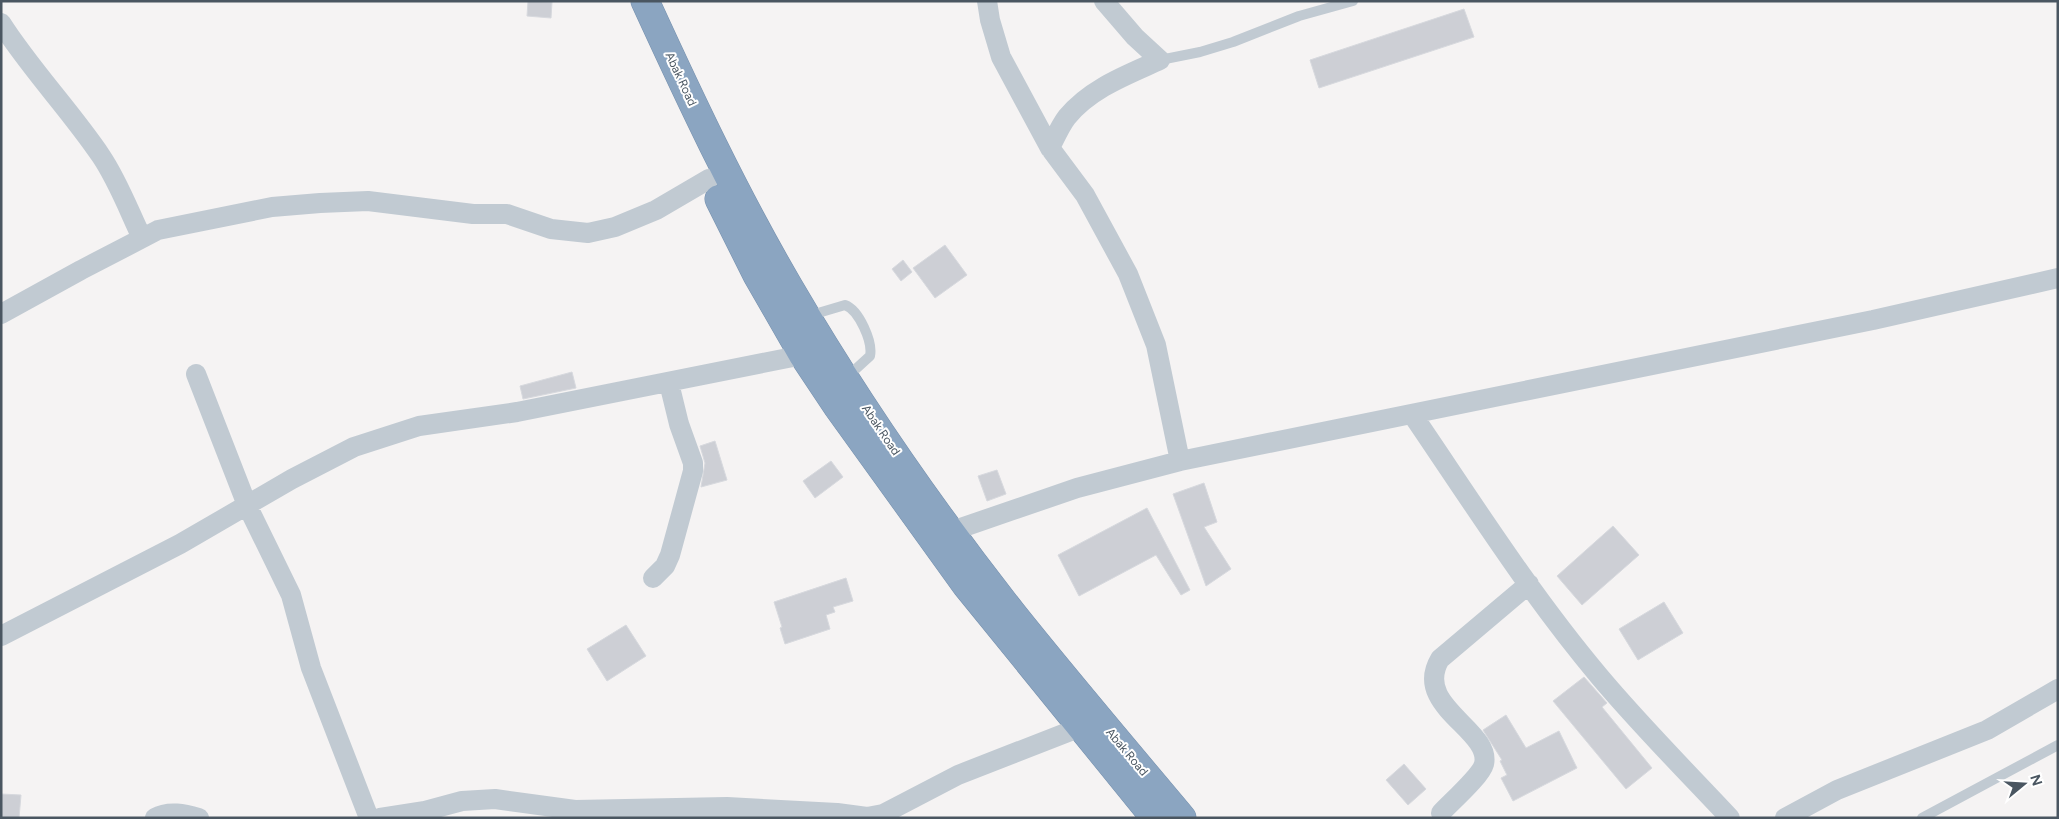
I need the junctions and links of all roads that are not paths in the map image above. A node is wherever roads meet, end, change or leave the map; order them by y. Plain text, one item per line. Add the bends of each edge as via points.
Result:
1 (624, 1) edge
2 (645, 1) edge
3 (987, 1) edge
4 (1104, 1) edge
5 (1353, 1) edge
6 (1, 23) edge
7 (1160, 60) junction
8 (1050, 148) junction
9 (709, 179) junction
10 (142, 238) junction
11 (2058, 278) edge
12 (1, 314) edge
13 (806, 316) junction
14 (803, 355) junction
15 (196, 374) dead end
16 (846, 378) junction
17 (669, 383) junction
18 (1412, 414) junction
19 (1180, 461) junction
20 (247, 505) junction
21 (952, 531) junction
22 (653, 578) dead end
23 (1529, 584) junction
24 (1, 636) edge
25 (2058, 689) edge
26 (1081, 727) junction
27 (2058, 745) edge
28 (1441, 813) dead end
29 (155, 818) edge
30 (199, 818) edge
31 (369, 818) edge
32 (380, 818) edge
33 (1155, 818) edge
34 (1182, 818) edge
35 (1730, 818) edge
36 (1785, 818) edge
37 (1922, 818) edge

1 - 9 highway, Abak Road
2 - 13 highway, Abak Road via 739,200
3 - 8 street via 1001,57
4 - 7 street
5 - 7 lane via 1300,16 1200,52
6 - 10 street via 101,157
7 - 8 street via 1119,78 1088,97 1066,118
8 - 19 street via 1085,195 1128,274 1156,345
9 - 10 street via 656,210 588,234 551,229 506,214 473,214 368,202 272,207 158,230
9 - 14 highway, Abak Road via 757,275
10 - 12 street
11 - 18 street via 1873,320
13 - 16 highway, Abak Road
13 - 16 lane via 846,305 860,321 870,344 870,356
14 - 17 street
14 - 26 highway, Abak Road via 966,585
15 - 20 street
16 - 21 highway, Abak Road
17 - 20 street via 517,412 419,426 354,447
17 - 22 street via 693,472 670,555 665,566
18 - 19 street
18 - 23 street
19 - 21 street via 1077,488
20 - 24 street via 180,544
20 - 31 street via 291,595 311,668
21 - 34 highway, Abak Road via 1012,612
23 - 28 street via 1440,659 1435,668 1433,678 1437,694 1484,754 1484,765
23 - 35 street via 1599,675
25 - 36 street via 1987,730 1837,790
26 - 32 street via 958,775 884,814 867,817 838,812 727,807 575,810 495,800 462,801
26 - 33 highway, Abak Road
27 - 37 lane
29 - 30 street via 182,813

